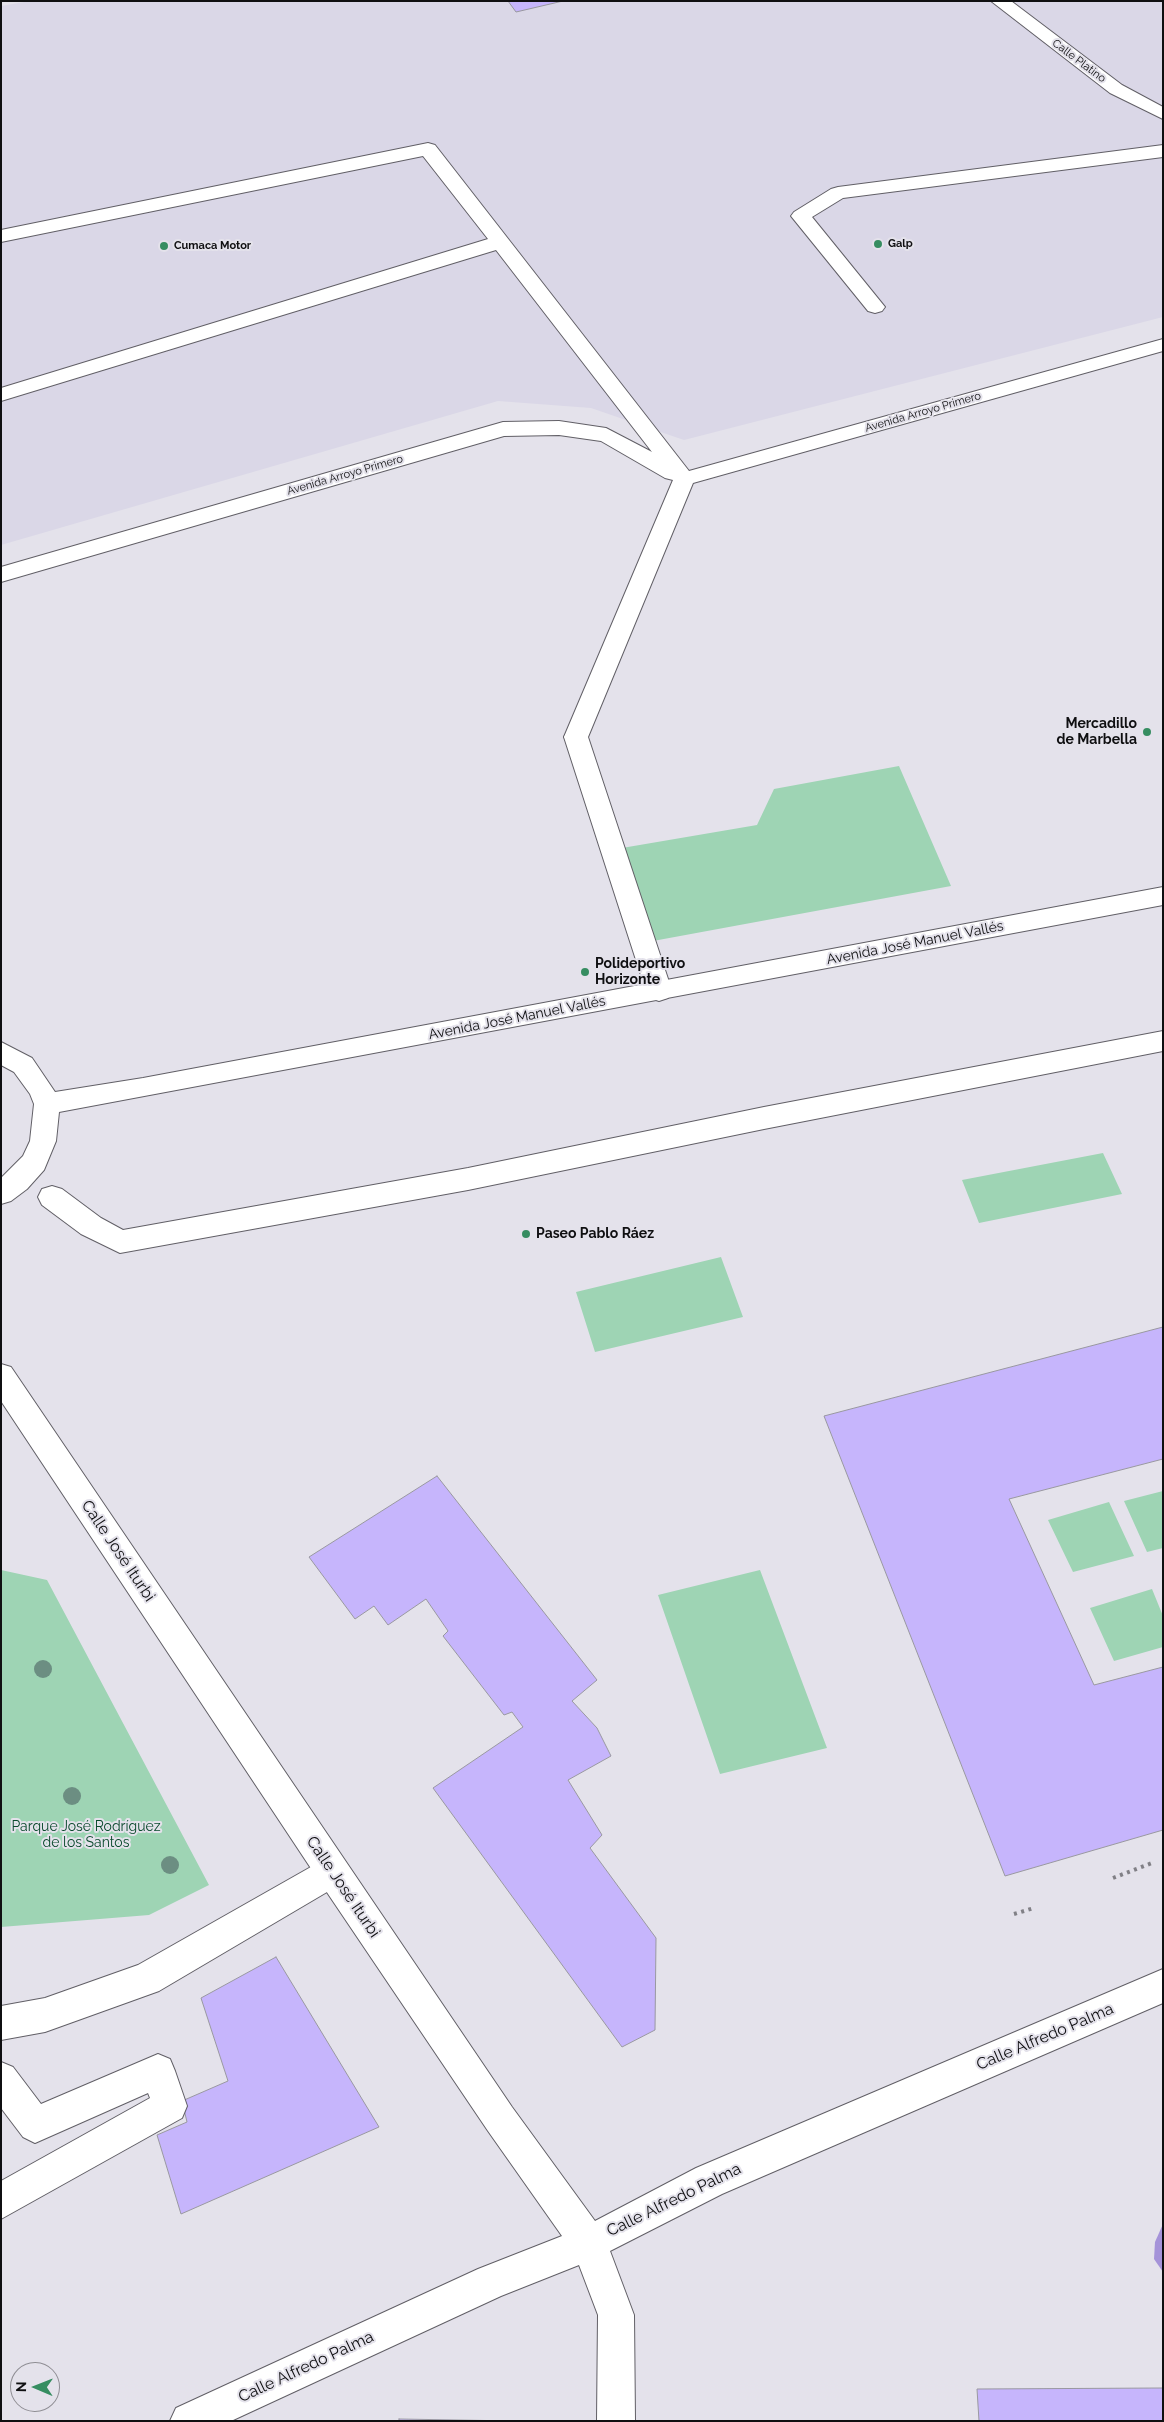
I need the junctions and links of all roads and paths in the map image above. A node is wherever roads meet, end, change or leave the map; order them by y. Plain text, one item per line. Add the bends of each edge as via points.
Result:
1 (1000, 1) edge
2 (1163, 114) edge
3 (1163, 151) edge
4 (1, 236) edge
5 (500, 242) junction
6 (875, 308) dead end
7 (1163, 345) edge
8 (1, 395) edge
9 (684, 479) junction
10 (1, 575) edge
11 (1163, 896) edge
12 (659, 991) junction
13 (1163, 1041) edge
14 (1, 1052) edge
15 (47, 1104) junction
16 (1, 1192) edge
17 (52, 1197) dead end
18 (1, 1376) edge
19 (1152, 1863) dead end
20 (332, 1871) junction
21 (1113, 1878) dead end
22 (1034, 1908) dead end
23 (1014, 1914) dead end
24 (1163, 1986) edge
25 (1, 2023) edge
26 (1, 2079) edge
27 (1, 2201) edge
28 (588, 2243) junction
29 (189, 2421) edge
30 (616, 2421) edge

1 - 2 street, Calle Platino via 1116,89
3 - 6 street via 838,193 800,216
4 - 5 street via 428,150
5 - 8 street
5 - 9 street
7 - 9 street, Avenida Arroyo Primero
9 - 10 street, Avenida Arroyo Primero via 606,435 559,428 503,429
9 - 12 street via 576,737
11 - 12 street, Avenida José Manuel Vallés
12 - 15 street, Avenida José Manuel Vallés
13 - 17 street via 468,1179 120,1242 91,1226
14 - 15 street via 23,1065 41,1089
15 - 16 street via 44,1140 34,1162 17,1181
18 - 20 street, Calle José Iturbi
19 - 21 path
20 - 25 street via 147,1979 45,2015
20 - 28 street, Calle José Iturbi
22 - 23 path
24 - 28 street, Calle Alfredo Palma via 709,2181
26 - 27 street via 35,2125 158,2071 170,2106
28 - 29 street, Calle Alfredo Palma via 491,2282
28 - 30 street, Calle José Iturbi via 616,2315

